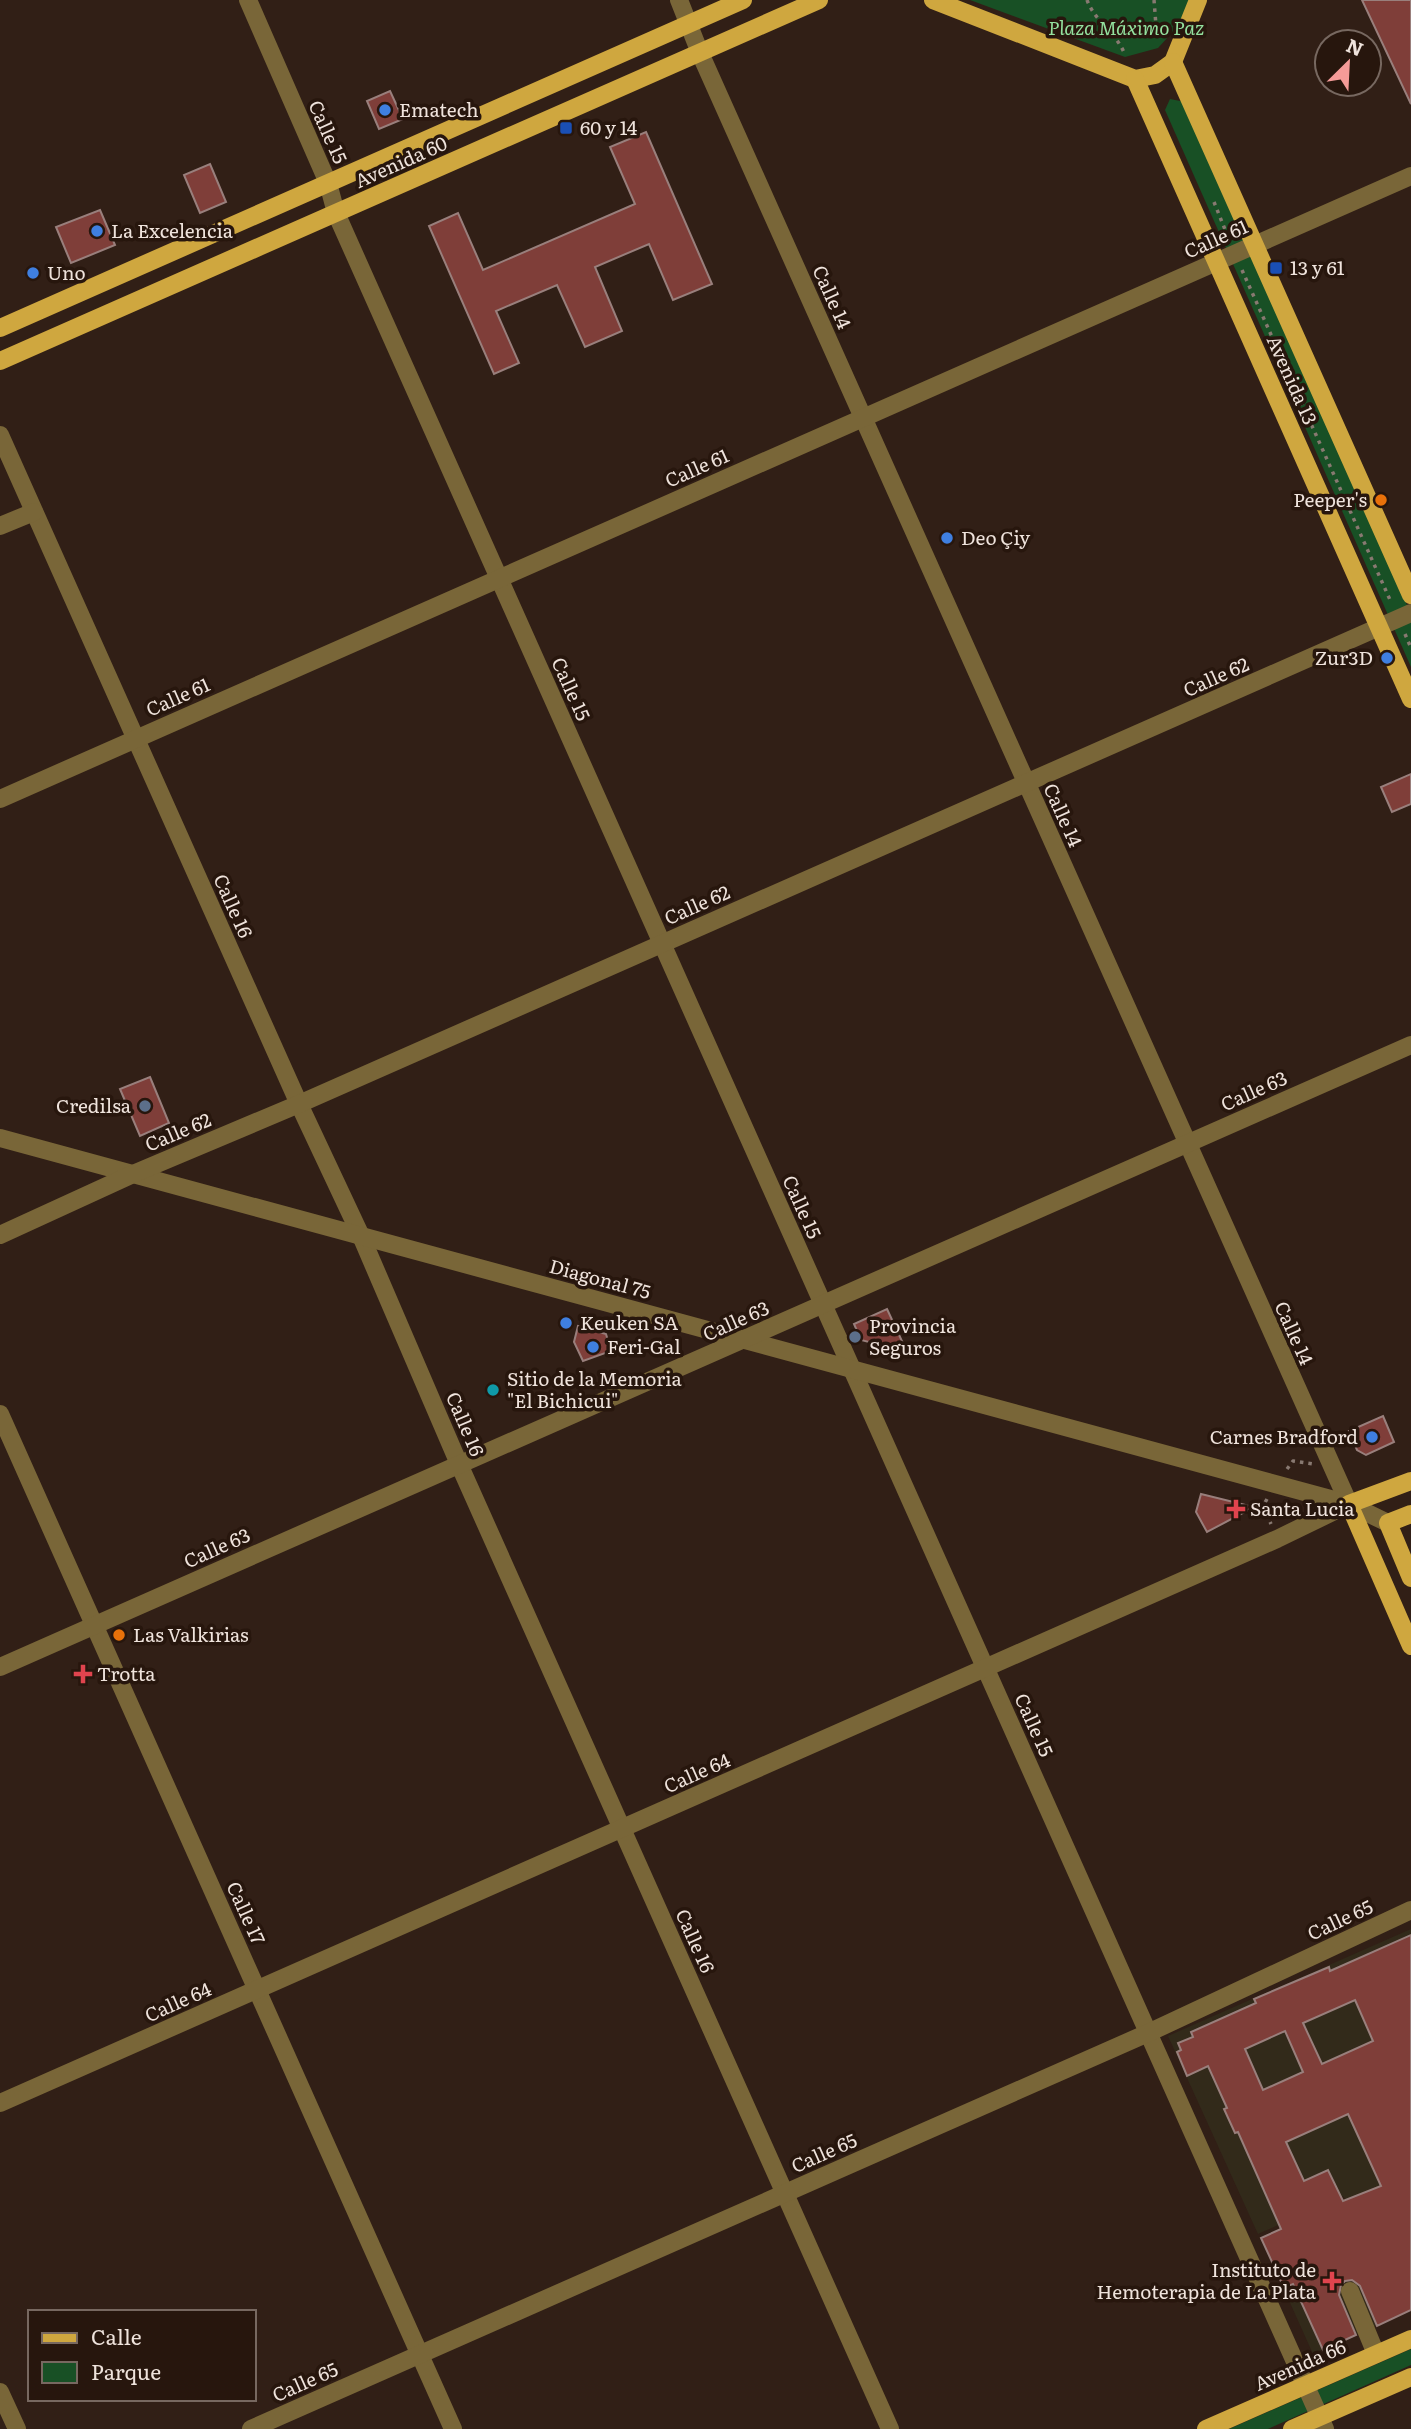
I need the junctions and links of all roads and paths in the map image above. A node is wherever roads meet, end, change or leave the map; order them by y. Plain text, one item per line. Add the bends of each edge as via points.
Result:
1 (248, 0) edge
2 (679, 0) edge
3 (743, 0) edge
4 (819, 0) edge
5 (933, 0) edge
6 (1087, 0) edge
7 (1154, 0) edge
8 (1198, 0) edge
9 (689, 24) junction
10 (700, 52) junction
11 (1173, 62) junction
12 (1135, 79) junction
13 (1411, 176) edge
14 (328, 183) junction
15 (1213, 202) dead end
16 (336, 213) junction
17 (1255, 245) junction
18 (1235, 254) junction
19 (1216, 262) junction
20 (0, 328) edge
21 (0, 361) edge
22 (863, 418) junction
23 (0, 436) edge
24 (34, 512) junction
25 (0, 526) edge
26 (499, 578) junction
27 (1411, 595) edge
28 (1405, 616) edge
29 (1379, 628) junction
30 (1411, 648) edge
31 (1411, 699) edge
32 (136, 739) junction
33 (1026, 783) junction
34 (0, 799) edge
35 (662, 944) junction
36 (1411, 1045) edge
37 (299, 1104) junction
38 (0, 1138) edge
39 (1187, 1143) junction
40 (133, 1174) junction
41 (0, 1235) edge
42 (361, 1236) junction
43 (823, 1304) junction
44 (745, 1340) junction
45 (854, 1370) junction
46 (0, 1414) edge
47 (459, 1464) junction
48 (1411, 1481) edge
49 (1349, 1504) junction
50 (1411, 1514) edge
51 (1388, 1523) junction
52 (1411, 1578) edge
53 (94, 1625) junction
54 (1411, 1646) edge
55 (0, 1667) edge
56 (985, 1668) junction
57 (622, 1829) junction
58 (1411, 1910) edge
59 (257, 1990) junction
60 (1148, 2033) junction
61 (0, 2103) edge
62 (785, 2193) junction
63 (1350, 2291) dead end
64 (1411, 2339) edge
65 (420, 2354) junction
66 (1376, 2354) junction
67 (1411, 2377) edge
68 (1306, 2385) junction
69 (0, 2392) edge
70 (1322, 2423) edge
71 (17, 2429) edge
72 (251, 2429) edge
73 (453, 2429) edge
74 (890, 2429) edge
75 (1206, 2429) edge
76 (1292, 2429) edge

1 - 14 street, Calle 15
2 - 9 street, Calle 14
3 - 9 main road, Avenida 60
4 - 10 main road, Avenida 60
5 - 12 main road
6 - 12 path via 1092,13 1122,46
7 - 11 path via 1156,26
8 - 11 main road
9 - 10 street, Calle 14
9 - 14 main road, Avenida 60
10 - 16 main road, Avenida 60
10 - 22 street, Calle 14
11 - 12 main road via 1155,75
11 - 17 main road, Avenida 13
12 - 19 main road, Avenida 13
13 - 17 street, Calle 61
14 - 16 street, Calle 15
14 - 20 main road, Avenida 60
15 - 18 path
16 - 21 main road, Avenida 60
16 - 26 street, Calle 15
17 - 18 street, Calle 61
17 - 27 main road, Avenida 13
18 - 19 street, Calle 61
18 - 28 path
19 - 22 street, Calle 61
19 - 29 main road, Avenida 13
22 - 26 street, Calle 61
22 - 33 street, Calle 14
23 - 24 street, Calle 16
24 - 25 street
24 - 32 street, Calle 16
26 - 32 street, Calle 61
26 - 35 street, Calle 15
28 - 29 street, Calle 62
28 - 30 path
29 - 31 main road, Avenida 13
29 - 33 street, Calle 62
32 - 34 street, Calle 61
32 - 37 street, Calle 16
33 - 35 street, Calle 62
33 - 39 street, Calle 14
35 - 37 street, Calle 62
35 - 43 street, Calle 15
36 - 39 street, Calle 63
37 - 40 street, Calle 62
37 - 42 street, Calle 16
38 - 40 street, Diagonal 75
39 - 43 street, Calle 63
39 - 49 street, Calle 14
40 - 41 street, Calle 62
40 - 42 street, Diagonal 75
42 - 44 street, Diagonal 75
42 - 47 street, Calle 16
43 - 44 street, Calle 63
43 - 45 street, Calle 15
44 - 45 street, Diagonal 75
44 - 47 street, Calle 63
45 - 49 street, Diagonal 75
45 - 56 street, Calle 15
46 - 53 street, Calle 17
47 - 53 street, Calle 63
47 - 57 street, Calle 16
48 - 49 main road, Calle 64
49 - 51 street, Diagonal 75
49 - 54 main road, Calle 14
49 - 56 street, Calle 64
50 - 51 main road
51 - 52 main road
53 - 55 street, Calle 63
53 - 59 street, Calle 17
56 - 57 street, Calle 64
56 - 60 street, Calle 15
57 - 59 street, Calle 64
57 - 62 street, Calle 16
58 - 60 street, Calle 65
59 - 61 street, Calle 64
59 - 65 street, Calle 17
60 - 62 street, Calle 65
60 - 68 street, Calle 15
62 - 65 street, Calle 65
62 - 74 street, Calle 16
63 - 66 street
64 - 66 main road, Avenida 66
65 - 72 street, Calle 65
65 - 73 street, Calle 17
66 - 68 main road, Avenida 66
67 - 70 main road
68 - 70 street, Calle 15
68 - 75 main road, Avenida 66
69 - 71 street
70 - 76 main road

